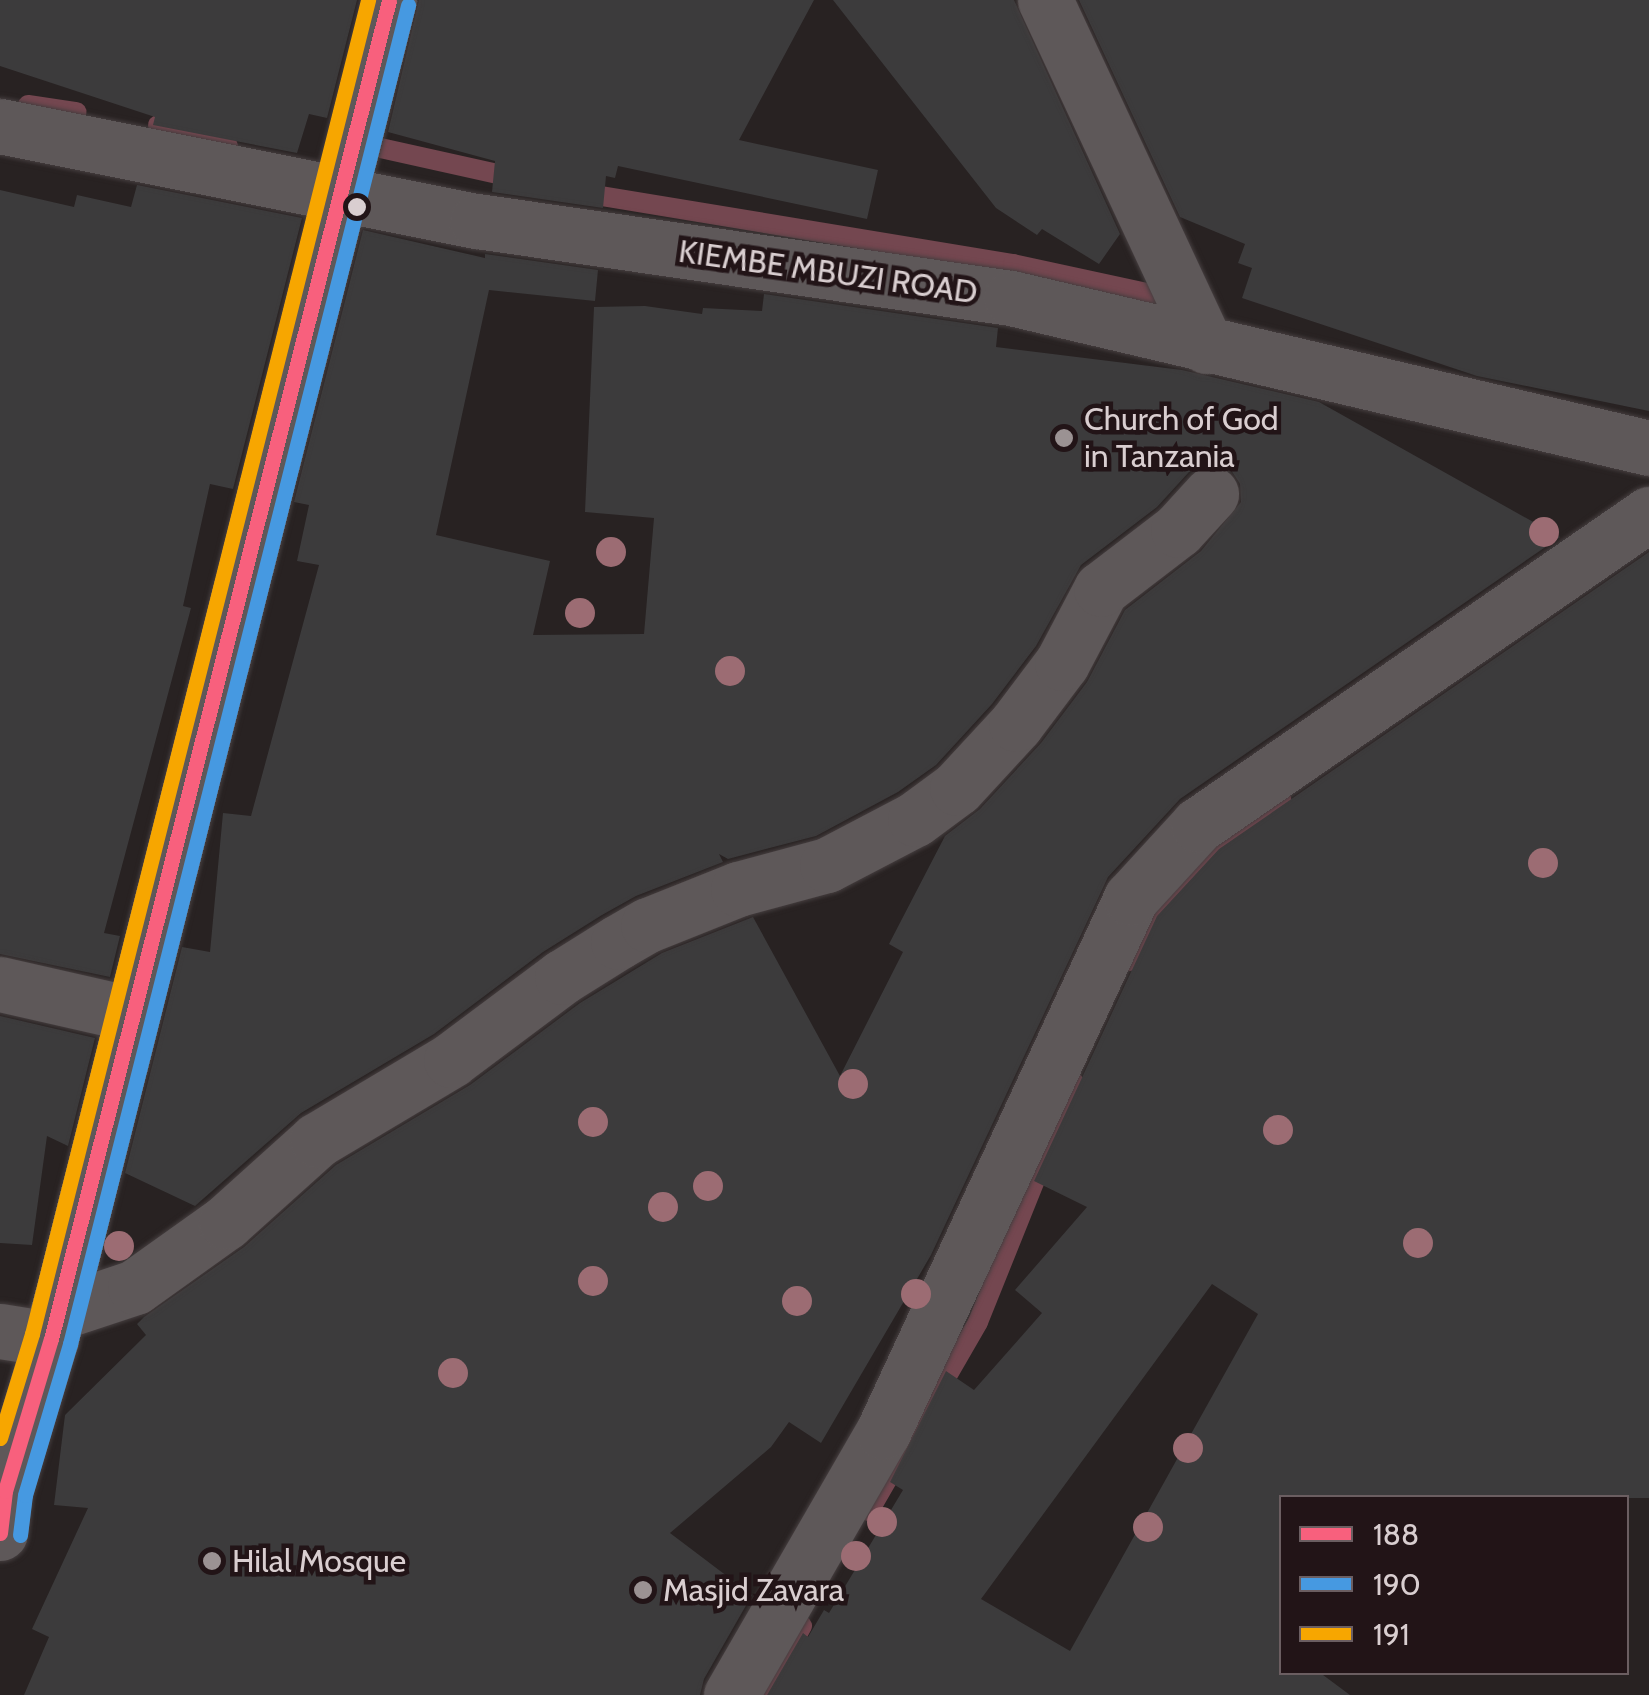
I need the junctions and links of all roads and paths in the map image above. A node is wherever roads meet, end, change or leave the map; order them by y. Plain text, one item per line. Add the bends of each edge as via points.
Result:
1 (389, 0) edge
2 (1045, 0) edge
3 (0, 126) edge
4 (341, 194) junction
5 (1206, 346) junction
6 (1649, 448) edge
7 (1211, 494) dead end
8 (1649, 514) edge
9 (0, 984) edge
10 (132, 1014) junction
11 (36, 1328) edge
12 (2, 1506) edge
13 (731, 1695) edge

1 - 4 street
2 - 5 street
3 - 4 street, KIEMBE MBUZI ROAD
4 - 5 street, KIEMBE MBUZI ROAD via 476,221 1011,298
4 - 10 street
5 - 6 street, KIEMBE MBUZI ROAD
7 - 11 street via 1178,530 1101,589 1062,664 1016,724 957,788 914,819 827,865 738,889 618,942 452,1060 317,1140 226,1222 135,1287
8 - 13 street via 1198,825 1131,898 882,1432
9 - 10 street
10 - 11 street
11 - 12 street

